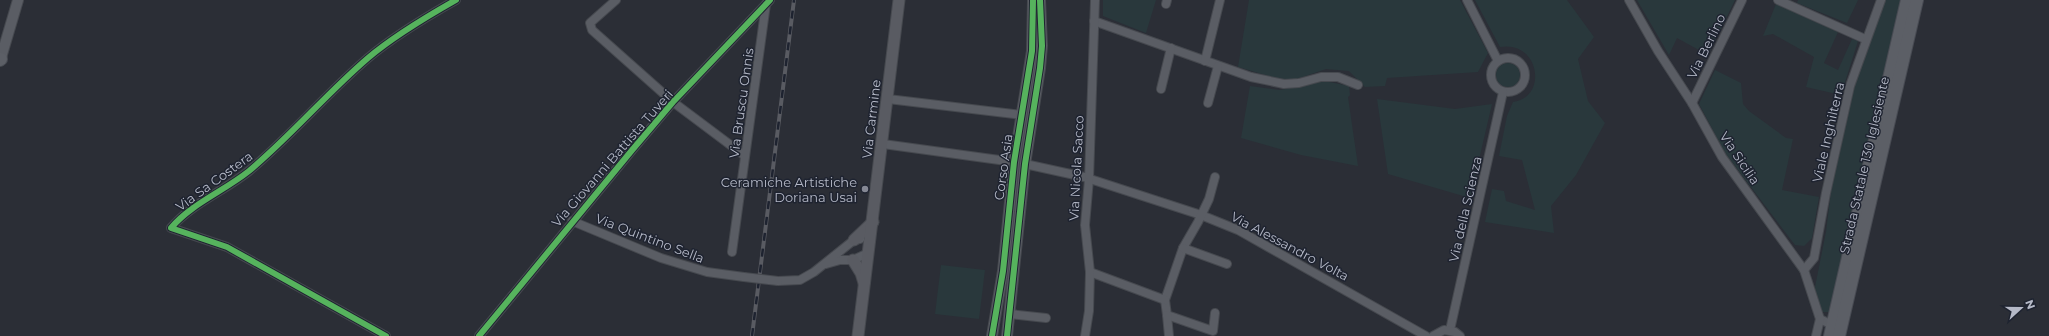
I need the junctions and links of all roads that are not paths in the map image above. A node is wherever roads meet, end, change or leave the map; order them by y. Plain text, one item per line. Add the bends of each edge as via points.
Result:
1 (18, 0) edge
2 (456, 0) edge
3 (616, 0) edge
4 (899, 0) edge
5 (1033, 0) edge
6 (1040, 0) edge
7 (1095, 0) edge
8 (1220, 0) edge
9 (1467, 0) edge
10 (1629, 0) edge
11 (1742, 0) edge
12 (1778, 0) edge
13 (1881, 0) edge
14 (1907, 0) edge
15 (1917, 0) edge
16 (768, 2) edge
17 (1094, 21) junction
18 (1865, 39) junction
19 (1171, 48) junction
20 (0, 59) edge
21 (1205, 61) junction
22 (1498, 61) junction
23 (1218, 66) junction
24 (1358, 85) dead end
25 (1161, 89) dead end
26 (1503, 92) junction
27 (888, 99) junction
28 (673, 102) junction
29 (1208, 103) dead end
30 (1692, 103) junction
31 (1022, 115) junction
32 (882, 144) junction
33 (745, 156) junction
34 (1014, 162) junction
35 (1025, 164) junction
36 (1215, 177) dead end
37 (1089, 179) junction
38 (1201, 215) junction
39 (572, 221) junction
40 (873, 222) junction
41 (854, 240) junction
42 (870, 241) junction
43 (1183, 248) junction
44 (732, 252) dead end
45 (868, 253) junction
46 (853, 260) junction
47 (1227, 264) dead end
48 (822, 266) junction
49 (1804, 270) junction
50 (1090, 272) junction
51 (865, 285) junction
52 (1165, 300) junction
53 (1215, 313) dead end
54 (1010, 314) junction
55 (1167, 315) junction
56 (1046, 318) dead end
57 (1820, 319) junction
58 (1450, 330) junction
59 (1831, 330) edge
60 (386, 336) edge
61 (479, 336) edge
62 (858, 336) edge
63 (992, 336) edge
64 (1007, 336) edge
65 (1086, 336) edge
66 (1170, 336) edge
67 (1426, 336) edge
68 (1433, 336) edge
69 (1460, 336) edge
70 (1816, 336) edge
71 (1839, 336) edge

1 - 20 street
2 - 60 street, Via Sa Costera via 420,21 368,58 277,147 247,172 180,217 171,228 227,247
3 - 28 street via 590,23 592,30
4 - 27 main road, Via Carmine
5 - 31 street, Corso Asia via 1032,51
6 - 35 street, Corso Asia via 1040,68
7 - 17 street, Via Nicola Sacco
8 - 21 street
9 - 22 street
10 - 30 street, Via Sicilia
11 - 30 street, Via Berlino
12 - 18 street
13 - 18 street, Viale Inghilterra
14 - 59 main road, Strada Statale 130 Iglesiente
15 - 71 main road, Strada Statale 130 Iglesiente
16 - 28 street, Via Giovanni Battista Tuveri
16 - 33 street, Via Bruscu Onnis
17 - 19 street
17 - 37 street, Via Nicola Sacco
18 - 49 street, Viale Inghilterra via 1850,86 1814,258
19 - 21 street
19 - 25 street
21 - 23 street
22 - 26 street via 1491,77 1494,85
22 - 26 street via 1515,59 1526,72 1520,89 1515,92
23 - 24 street via 1284,84 1299,83 1320,76 1338,77
23 - 29 street
26 - 58 street, Via della Scienza
27 - 31 street
27 - 32 main road, Via Carmine
28 - 33 street
28 - 39 street, Via Giovanni Battista Tuveri
30 - 49 street, Via Sicilia via 1722,157
31 - 34 street, Corso Asia
32 - 34 street
32 - 40 main road, Via Carmine
33 - 44 street, Via Bruscu Onnis
34 - 63 street, Corso Asia via 1003,271
35 - 37 street, Via Alessandro Volta
35 - 54 street, Corso Asia
36 - 38 street
37 - 38 street, Via Alessandro Volta
37 - 50 street, Via Nicola Sacco via 1085,225
38 - 43 street
38 - 67 street, Via Alessandro Volta via 1263,243
39 - 48 street, Via Quintino Sella, bridge via 661,258 706,272 778,281 800,280
39 - 61 street, Via Giovanni Battista Tuveri
40 - 41 main road
40 - 42 main road, Via Carmine
41 - 42 street
41 - 48 street
42 - 45 main road, Via Carmine
43 - 47 street
43 - 52 street
45 - 46 street
45 - 51 main road, Via Carmine
46 - 48 street via 840,260
46 - 51 main road
49 - 57 street, Via Sicilia
50 - 52 street
50 - 65 street, Via Nicola Sacco
51 - 62 main road, Via Carmine
52 - 55 street
53 - 55 street via 1213,331
54 - 56 street
54 - 64 street, Corso Asia
55 - 66 street
57 - 59 street
57 - 70 street
58 - 68 street via 1439,331
58 - 69 street

